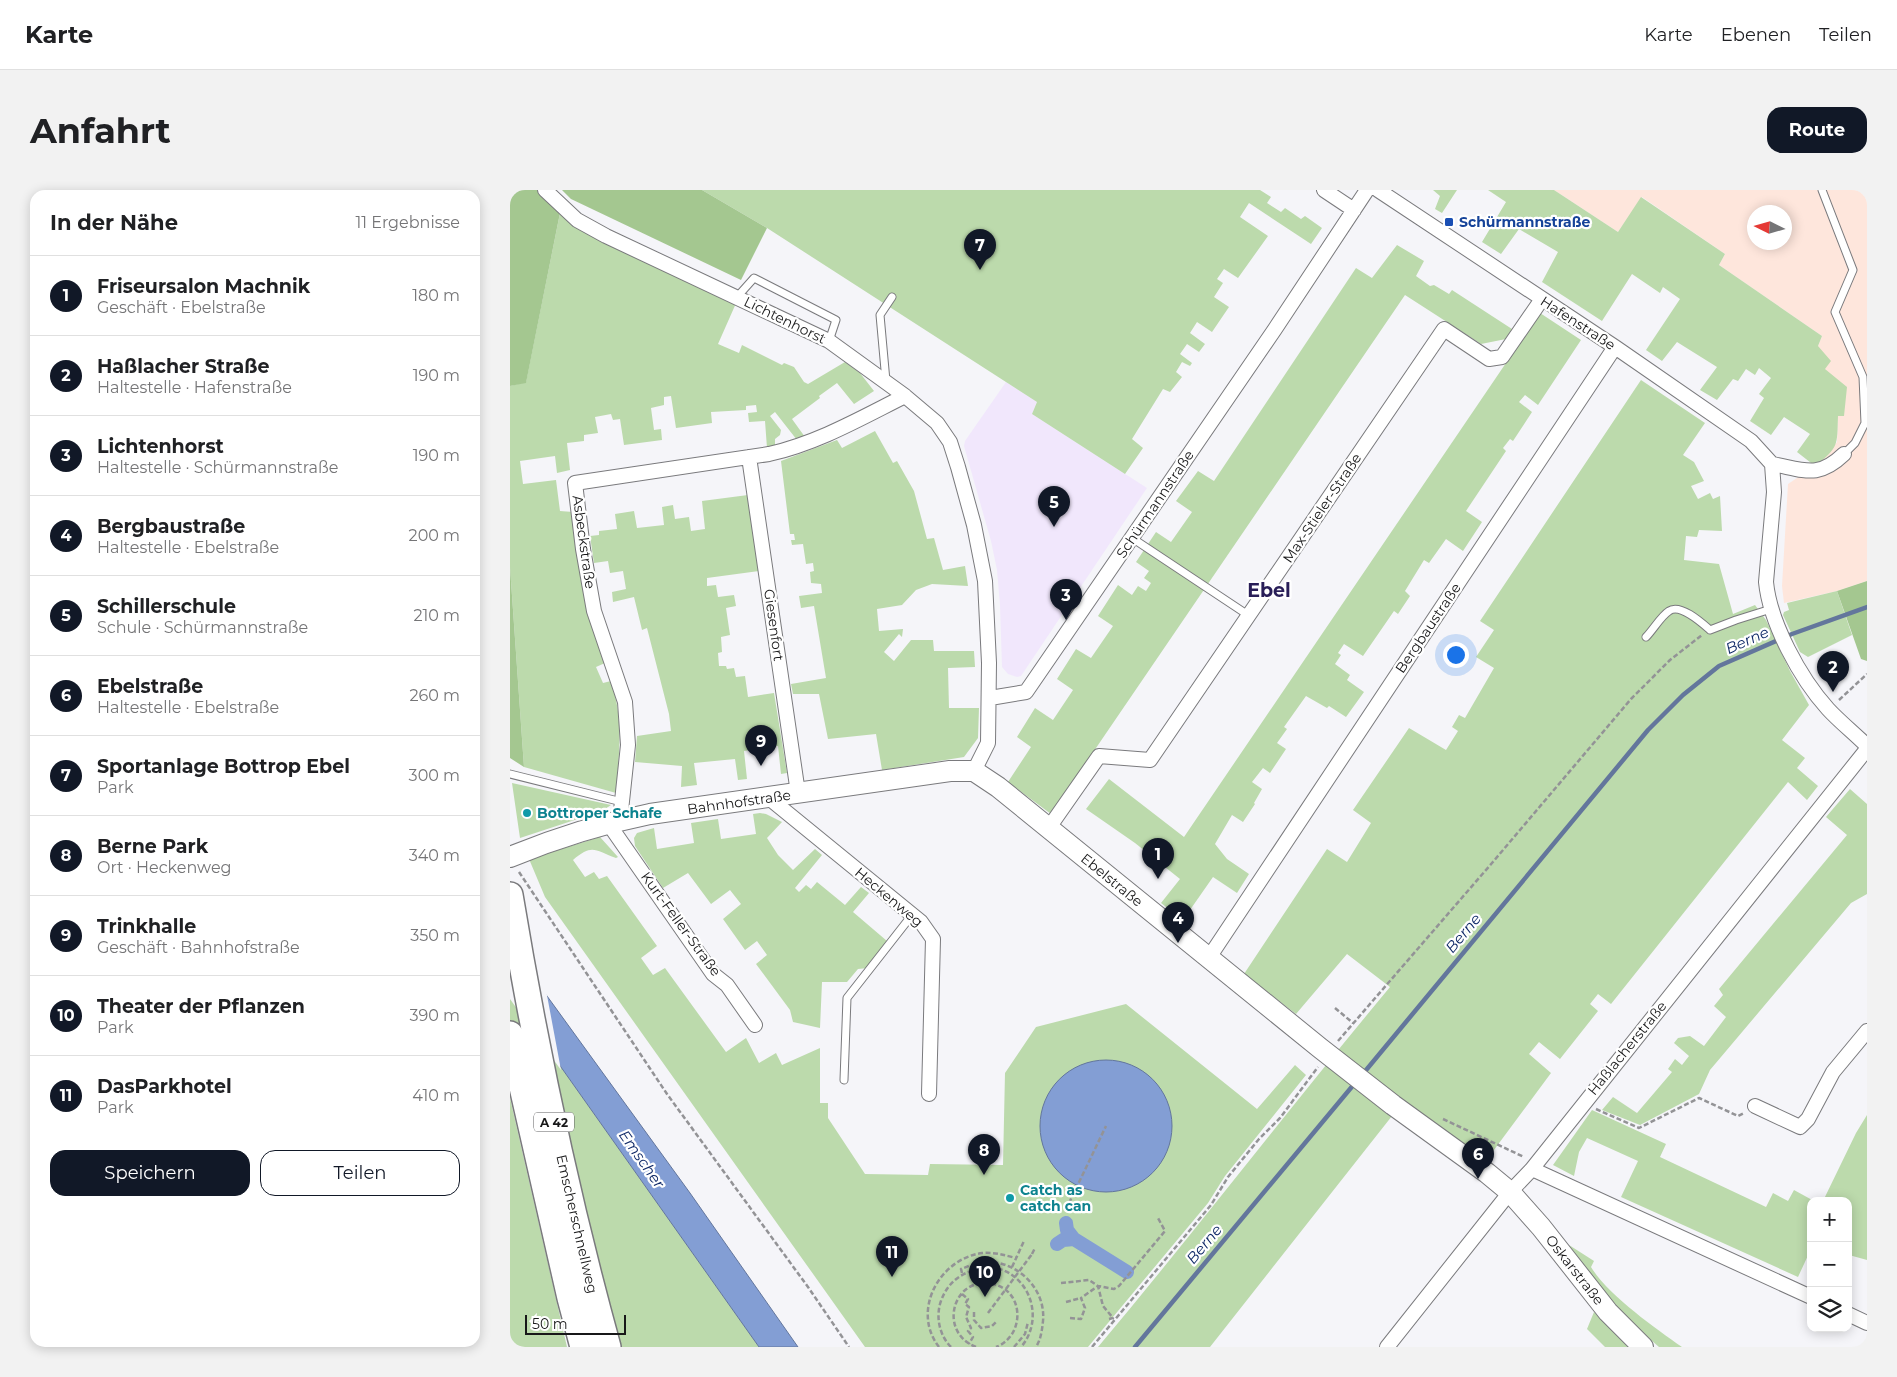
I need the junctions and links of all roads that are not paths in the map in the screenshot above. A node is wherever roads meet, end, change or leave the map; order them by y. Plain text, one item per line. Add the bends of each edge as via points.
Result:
1 (545, 190) edge
2 (1324, 190) edge
3 (1367, 190) edge
4 (1378, 190) edge
5 (1822, 190) edge
6 (1354, 210) junction
7 (737, 297) junction
8 (892, 297) dead end
9 (1542, 299) junction
10 (829, 341) junction
11 (1615, 347) junction
12 (886, 382) junction
13 (906, 396) junction
14 (1844, 454) joint
15 (749, 457) junction
16 (1772, 464) junction
17 (1132, 538) junction
18 (1773, 614) junction
19 (1248, 616) junction
20 (1646, 638) dead end
21 (990, 698) junction
22 (1867, 747) edge
23 (974, 771) junction
24 (510, 774) edge
25 (798, 793) junction
26 (769, 798) junction
27 (617, 815) junction
28 (1048, 829) junction
29 (513, 861) edge
30 (510, 895) edge
31 (912, 915) junction
32 (1208, 959) junction
33 (755, 1025) dead end
34 (1867, 1030) edge
35 (510, 1034) edge
36 (844, 1080) dead end
37 (929, 1094) dead end
38 (1755, 1106) road end
39 (1533, 1167) junction
40 (1510, 1192) junction
41 (1807, 1294) edge
42 (1852, 1316) edge
43 (1867, 1322) edge
44 (583, 1347) edge
45 (608, 1347) edge
46 (1387, 1347) edge
47 (1643, 1347) edge

1 - 7 street, Lichtenhorst via 577,220
2 - 6 street
3 - 6 street, Schürmannstraße
4 - 9 street, Hafenstraße
5 - 14 lane via 1854,270 1835,312 1863,377 1865,423 1855,443
6 - 17 street, Schürmannstraße
7 - 10 street, Lichtenhorst
7 - 10 lane via 754,278 836,320
8 - 12 lane via 880,315
9 - 11 street, Hafenstraße
9 - 19 street, Max-Stieler-Straße via 1502,357 1489,359 1444,329
10 - 12 street, Lichtenhorst
11 - 16 street, Hafenstraße via 1751,440
11 - 32 street, Bergbaustraße
12 - 13 street, Lichtenhorst
13 - 15 street, Asbeckstraße via 803,445
13 - 21 street, Lichtenhorst via 937,423 950,442 958,467 985,581
14 - 16 street via 1820,471
15 - 25 street, Giesenfort
15 - 27 street, Asbeckstraße via 575,484 594,612 625,702 628,745
16 - 18 street via 1774,492 1766,582
17 - 19 lane
17 - 21 street, Schürmannstraße via 1026,692
18 - 20 lane via 1736,620 1710,630 1694,617 1678,609 1670,610
18 - 22 street via 1806,681 1829,710
19 - 28 street, Max-Stieler-Straße via 1150,760 1099,756
21 - 23 street, Lichtenhorst via 988,743
22 - 39 street, Haßlacherstraße
23 - 25 street, Bahnhofstraße via 950,771
23 - 28 street, Ebelstraße
24 - 27 lane
25 - 26 street, Bahnhofstraße
26 - 27 street, Bahnhofstraße
26 - 31 street, Heckenweg
27 - 29 street, Bahnhofstraße via 559,837
27 - 33 street, Kurt-Feller-Straße via 714,974 727,985
28 - 32 street, Ebelstraße
30 - 45 highway, Emscherschnellweg / A 42 via 543,1074
31 - 36 lane via 847,998
31 - 37 street, Heckenweg via 933,939
32 - 40 street, Ebelstraße via 1386,1100
34 - 38 street via 1833,1072 1808,1119 1800,1127
35 - 44 highway, A 42
39 - 40 street, Haßlacherstraße
39 - 41 street
40 - 46 street, Haßlacherstraße
40 - 47 street, Oskarstraße via 1541,1226 1608,1312
42 - 43 street

